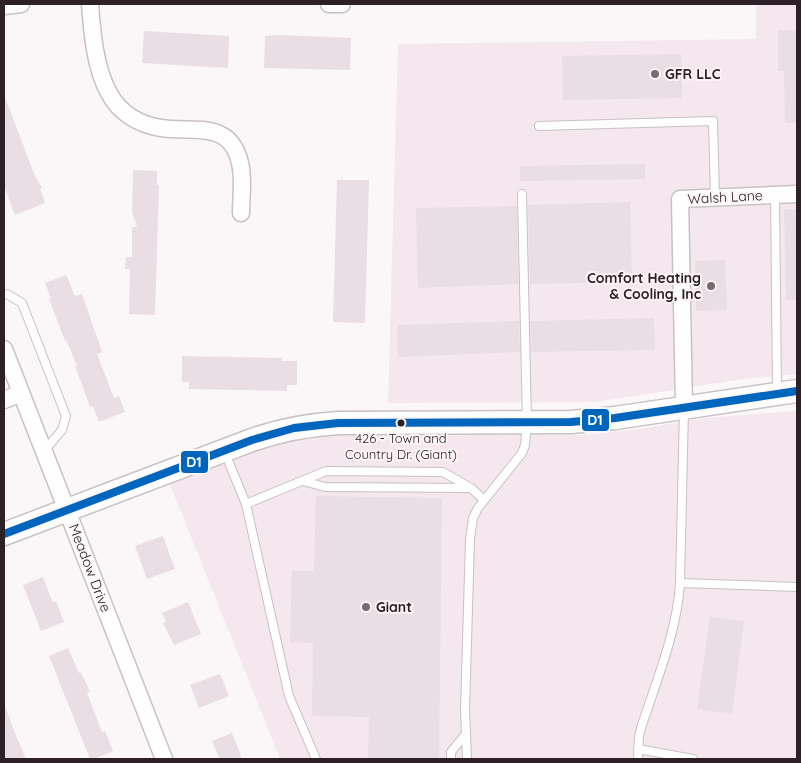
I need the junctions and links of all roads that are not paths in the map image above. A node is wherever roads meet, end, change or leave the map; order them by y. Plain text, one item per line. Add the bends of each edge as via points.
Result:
1 (21, 4) edge
2 (90, 4) edge
3 (329, 4) edge
4 (342, 4) edge
5 (4, 6) edge
6 (539, 126) dead end
7 (522, 194) dead end
8 (775, 194) junction
9 (797, 194) edge
10 (715, 197) junction
11 (241, 213) dead end
12 (4, 295) edge
13 (4, 349) edge
14 (787, 392) edge
15 (21, 393) junction
16 (4, 400) edge
17 (684, 407) junction
18 (527, 423) junction
19 (224, 450) junction
20 (44, 451) junction
21 (303, 481) junction
22 (471, 488) junction
23 (484, 500) junction
24 (246, 504) junction
25 (68, 511) junction
26 (4, 534) edge
27 (680, 583) junction
28 (797, 587) edge
29 (465, 735) junction
30 (638, 749) junction
31 (164, 759) edge
32 (316, 759) edge
33 (451, 759) edge
34 (467, 759) edge
35 (638, 759) edge
36 (694, 759) edge

1 - 5 street
2 - 11 street via 102,80 119,108 147,125 204,129 227,140 235,150 242,172
3 - 4 street
6 - 10 lane via 713,121
7 - 18 lane
8 - 9 street, Walsh Lane
8 - 10 street, Walsh Lane
8 - 14 lane
10 - 17 street, Walsh Lane via 680,199
12 - 20 lane via 22,303 66,416 62,430
13 - 15 street, Meadow Drive
14 - 17 street
15 - 16 street
15 - 20 street, Meadow Drive
17 - 18 street via 615,418
17 - 27 lane
18 - 19 street via 338,423 276,432
18 - 23 lane via 522,452
19 - 24 lane
19 - 25 street
20 - 25 street, Meadow Drive
21 - 22 lane via 322,487
21 - 22 lane via 326,471 437,472
21 - 24 lane
22 - 23 lane
23 - 29 lane via 471,524
24 - 32 lane via 287,689
25 - 26 street
25 - 31 street, Meadow Drive
27 - 28 lane
27 - 30 lane via 674,627 642,725
29 - 33 lane via 452,752
29 - 34 lane
30 - 35 lane
30 - 36 lane

